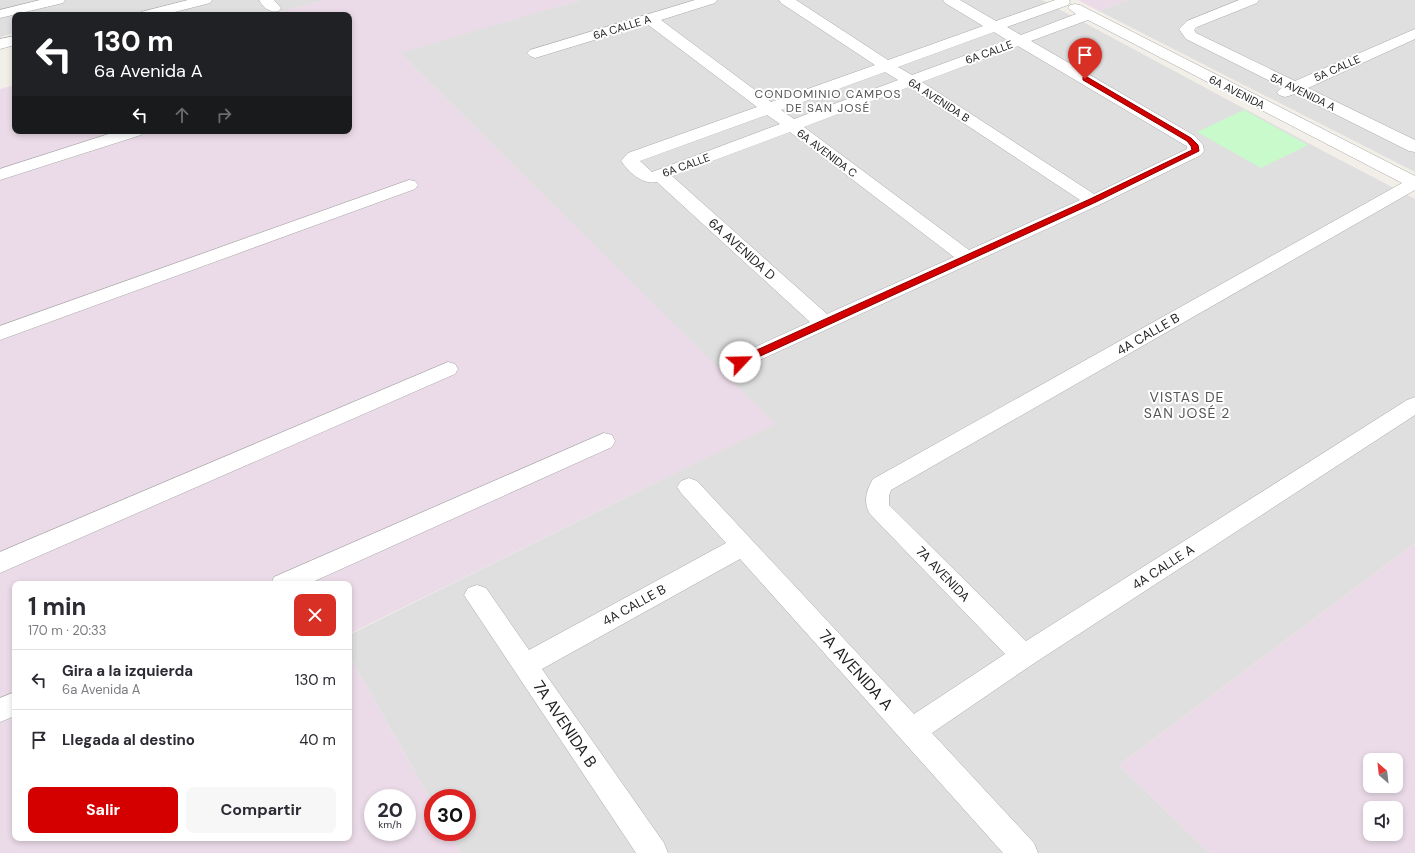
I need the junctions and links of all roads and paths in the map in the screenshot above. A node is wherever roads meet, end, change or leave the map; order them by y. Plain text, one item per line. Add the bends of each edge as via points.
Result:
1 (58, 0) edge
2 (205, 0) edge
3 (710, 0) edge
4 (786, 0) edge
5 (950, 0) edge
6 (1252, 0) edge
7 (1061, 1) edge
8 (158, 12) edge
9 (0, 14) edge
10 (1088, 15) junction
11 (650, 18) junction
12 (996, 26) junction
13 (1415, 33) edge
14 (12, 41) edge
15 (1020, 41) junction
16 (0, 44) edge
17 (535, 53) dead end
18 (887, 66) junction
19 (910, 81) junction
20 (1294, 88) junction
21 (1258, 104) junction
22 (769, 109) junction
23 (792, 126) junction
24 (126, 134) edge
25 (1415, 147) edge
26 (0, 175) edge
27 (660, 175) junction
28 (1415, 183) edge
29 (409, 185) dead end
30 (1093, 201) junction
31 (967, 258) junction
32 (824, 323) junction
33 (0, 333) edge
34 (740, 362) dead end
35 (448, 369) dead end
36 (1415, 405) edge
37 (604, 441) dead end
38 (881, 485) joint
39 (689, 487) dead end
40 (742, 546) junction
41 (0, 563) edge
42 (290, 581) edge
43 (477, 595) dead end
44 (1024, 656) junction
45 (526, 665) junction
46 (12, 705) edge
47 (0, 710) edge
48 (912, 731) junction
49 (653, 853) edge
50 (1023, 853) edge

1 - 9 street
2 - 8 street
3 - 11 street, 6A CALLE A
4 - 18 street, 6A AVENIDA B
5 - 12 street
6 - 20 street, 5A AVENIDA A via 1192,24 1186,29 1191,36
7 - 10 street, 6A AVENIDA
7 - 12 street, 6A CALLE
10 - 15 street, 6A CALLE
10 - 21 street, 6A AVENIDA
11 - 17 street, 6A CALLE A
11 - 22 street, 6A AVENIDA C
12 - 15 street
12 - 18 street, 6A CALLE
13 - 20 street, 5A CALLE
14 - 16 street
15 - 19 street, 6A CALLE
15 - 30 street via 1195,145 1195,151
18 - 19 street, 6A AVENIDA B
18 - 22 street, 6A CALLE
19 - 23 street, 6A CALLE
19 - 30 street, 6A AVENIDA B
20 - 21 street, 5A CALLE
20 - 25 street, 5A AVENIDA A
21 - 28 street, 6A AVENIDA
22 - 23 street, 6A AVENIDA C
22 - 27 street, 6A CALLE via 634,157 630,161 648,177
23 - 27 street, 6A CALLE
23 - 31 street, 6A AVENIDA C
24 - 26 street
27 - 32 street, 6A AVENIDA D
28 - 38 street, 4A CALLE B
29 - 33 street
30 - 31 street
31 - 32 street
32 - 34 street
35 - 41 street
36 - 44 street, 4A CALLE A
37 - 42 street
38 - 44 street, 7A AVENIDA via 878,508
39 - 40 street, 7A AVENIDA A
40 - 45 street, 4A CALLE B
40 - 48 street, 7A AVENIDA A
43 - 45 street, 7A AVENIDA B
44 - 48 street, 4A CALLE A
45 - 49 street, 7A AVENIDA B
46 - 47 street
48 - 50 street, 7A AVENIDA A

